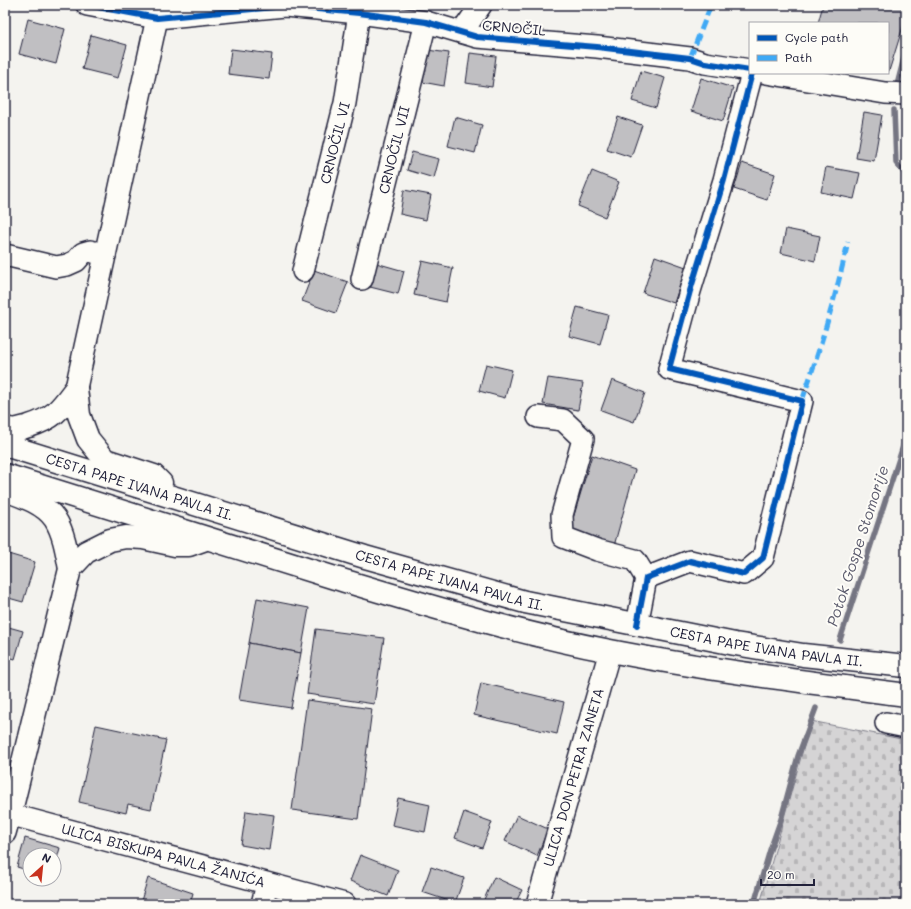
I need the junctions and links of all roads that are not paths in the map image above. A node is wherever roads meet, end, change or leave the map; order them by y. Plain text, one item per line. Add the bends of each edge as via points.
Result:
1 (88, 5) edge
2 (285, 5) edge
3 (481, 5) edge
4 (185, 10) edge
5 (359, 13) junction
6 (157, 18) junction
7 (426, 22) junction
8 (462, 32) junction
9 (749, 70) edge
10 (752, 74) edge
11 (772, 74) edge
12 (906, 94) edge
13 (5, 255) edge
14 (105, 255) junction
15 (303, 272) dead end
16 (362, 279) dead end
17 (76, 388) junction
18 (538, 416) dead end
19 (5, 428) edge
20 (5, 445) edge
21 (5, 475) edge
22 (5, 490) edge
23 (180, 500) junction
24 (205, 539) junction
25 (70, 569) junction
26 (646, 578) junction
27 (637, 626) junction
28 (610, 651) junction
29 (906, 666) edge
30 (906, 695) edge
31 (7, 820) edge
32 (267, 884) junction
33 (262, 904) edge
34 (345, 904) edge
35 (537, 904) edge

1 - 6 street, CRNOČIL
2 - 4 street, CRNOČIL
2 - 5 street, CRNOČIL
3 - 8 street
4 - 6 street, CRNOČIL
5 - 7 street, CRNOČIL
5 - 15 street, CRNOČIL VI via 345,102
6 - 14 street
7 - 8 street, CRNOČIL
7 - 16 street, CRNOČIL VII
8 - 9 street, CRNOČIL via 477,37 690,58
10 - 26 street via 669,369 802,401 762,558 744,574 690,561
11 - 12 street via 885,93
13 - 14 street via 56,268 76,261 83,253 90,251
14 - 17 street
17 - 19 main road via 60,409 43,421 14,430
17 - 23 main road via 79,415 88,439 105,460 154,476
18 - 26 street via 563,420 583,439 562,515 563,537 597,550 635,560
20 - 23 main road, CESTA PAPE IVANA PAVLA II.
21 - 24 main road, CESTA PAPE IVANA PAVLA II.
22 - 25 main road via 44,508 55,519 66,546
23 - 27 main road, CESTA PAPE IVANA PAVLA II. via 365,557 525,602
24 - 25 main road via 189,545 175,545 143,538 126,537 110,540 86,552
24 - 28 main road, CESTA PAPE IVANA PAVLA II. via 442,610
25 - 31 main road
26 - 27 street
27 - 29 main road, CESTA PAPE IVANA PAVLA II. via 803,655
28 - 30 main road, CESTA PAPE IVANA PAVLA II.
28 - 35 street, ULICA DON PETRA ZANETA
31 - 32 street, ULICA BISKUPA PAVLA ŽANIĆA
32 - 33 street
32 - 34 street, ULICA BISKUPA PAVLA ŽANIĆA

